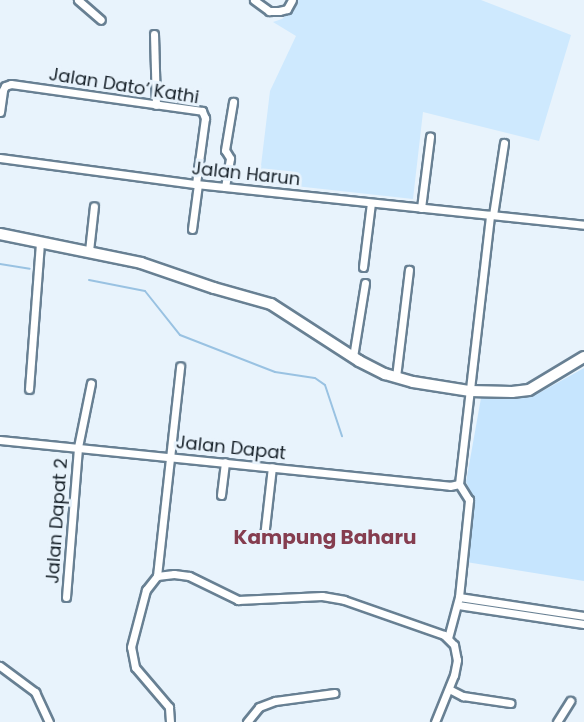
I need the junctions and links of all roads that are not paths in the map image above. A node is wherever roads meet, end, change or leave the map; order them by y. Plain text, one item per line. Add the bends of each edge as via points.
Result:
1 (78, 0) edge
2 (254, 0) edge
3 (292, 0) edge
4 (101, 20) dead end
5 (154, 34) dead end
6 (233, 102) dead end
7 (156, 105) junction
8 (0, 112) edge
9 (430, 136) dead end
10 (504, 143) dead end
11 (0, 158) edge
12 (197, 184) junction
13 (225, 187) junction
14 (371, 202) junction
15 (94, 206) dead end
16 (421, 208) junction
17 (491, 215) junction
18 (584, 225) edge
19 (192, 228) dead end
20 (0, 234) edge
21 (41, 242) junction
22 (89, 251) junction
23 (363, 267) dead end
24 (409, 270) dead end
25 (364, 283) dead end
26 (353, 357) junction
27 (584, 357) edge
28 (180, 366) dead end
29 (396, 377) junction
30 (91, 383) dead end
31 (29, 389) dead end
32 (470, 391) junction
33 (0, 440) edge
34 (78, 447) junction
35 (170, 456) junction
36 (225, 462) junction
37 (272, 467) junction
38 (459, 484) junction
39 (222, 495) dead end
40 (264, 537) dead end
41 (157, 576) junction
42 (66, 597) dead end
43 (458, 601) junction
44 (584, 616) edge
45 (584, 624) edge
46 (448, 638) junction
47 (0, 666) edge
48 (449, 688) junction
49 (334, 693) dead end
50 (570, 701) dead end
51 (510, 703) dead end
52 (49, 722) edge
53 (170, 722) edge
54 (247, 722) edge
55 (435, 722) edge
56 (557, 722) edge

1 - 4 street
2 - 3 street via 279,12 287,9
5 - 7 street
6 - 13 street via 225,150 230,158
7 - 8 street, Jalan Dato’ Kathi via 17,85 5,86
7 - 12 street, Jalan Dato’ Kathi via 204,114
9 - 16 street
10 - 17 street
11 - 12 street, Jalan Harun
12 - 13 street, Jalan Harun
12 - 19 street
13 - 14 street, Jalan Harun
14 - 16 street, Jalan Harun
14 - 23 street
15 - 22 street
16 - 17 street, Jalan Harun
17 - 18 street, Jalan Harun
17 - 32 street
20 - 21 street
21 - 22 street
21 - 31 street
22 - 26 street via 141,262 271,304
24 - 29 street
25 - 26 street
26 - 29 street
27 - 32 street via 529,390
28 - 35 street
29 - 32 street
30 - 34 street, Jalan Dapat 2
32 - 38 street
33 - 34 street, Jalan Dapat
34 - 35 street, Jalan Dapat
34 - 42 street, Jalan Dapat 2
35 - 36 street, Jalan Dapat
35 - 41 street
36 - 37 street, Jalan Dapat
36 - 39 street
37 - 38 street, Jalan Dapat
37 - 40 street
38 - 43 street via 469,500
41 - 46 street via 189,576 238,600 322,596 344,600
41 - 53 street via 140,603 131,658 142,677 165,700
43 - 44 street
43 - 45 street
43 - 46 street
46 - 48 street via 458,660
47 - 52 street via 35,692
48 - 51 street via 463,696
48 - 55 street
49 - 54 street via 275,701 260,707
50 - 56 street

